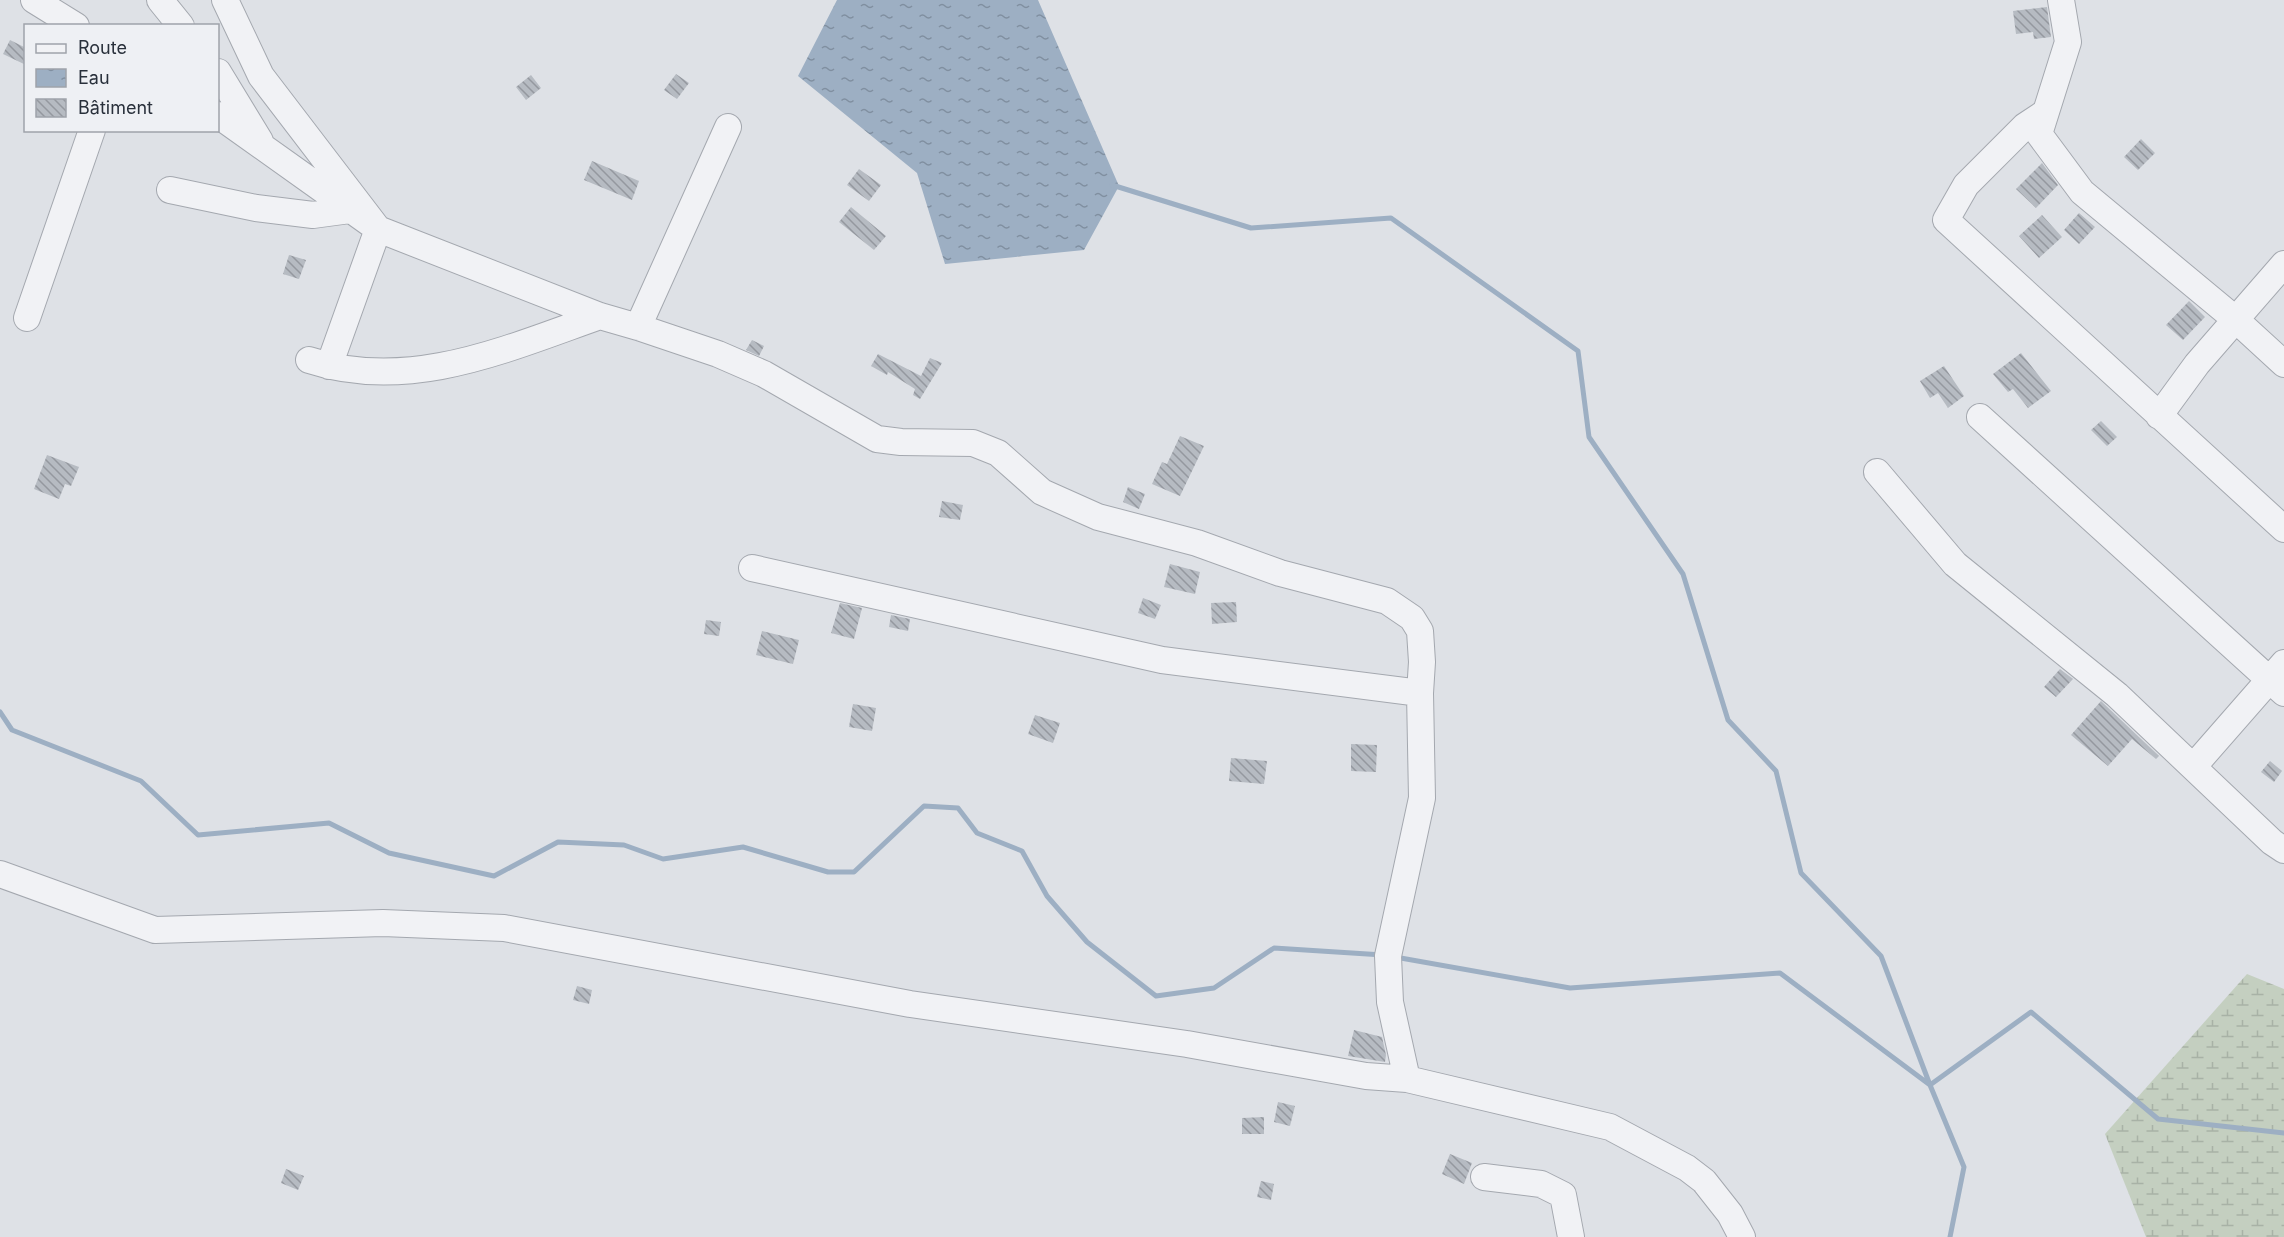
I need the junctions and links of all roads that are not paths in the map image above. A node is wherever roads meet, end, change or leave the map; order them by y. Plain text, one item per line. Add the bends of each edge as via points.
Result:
1 (34, 0) edge
2 (160, 0) edge
3 (225, 0) edge
4 (2061, 0) edge
5 (72, 24) edge
6 (179, 24) edge
7 (219, 74) edge
8 (2046, 112) junction
9 (219, 116) edge
10 (728, 127) dead end
11 (91, 132) edge
12 (265, 150) junction
13 (170, 190) dead end
14 (350, 210) junction
15 (378, 229) junction
16 (2284, 264) edge
17 (600, 316) junction
18 (27, 318) dead end
19 (2235, 319) junction
20 (638, 327) junction
21 (2284, 364) edge
22 (2159, 416) junction
23 (1980, 417) dead end
24 (1877, 472) dead end
25 (2284, 529) edge
26 (752, 568) dead end
27 (2279, 679) edge
28 (1420, 693) junction
29 (2193, 767) junction
30 (2284, 850) edge
31 (0, 873) edge
32 (1407, 1079) junction
33 (1484, 1177) dead end
34 (1571, 1237) edge
35 (1742, 1237) edge

1 - 5 street
2 - 6 street
3 - 15 street via 261,76
4 - 8 street via 2068,42
7 - 12 street
8 - 19 street via 2039,134 2082,192
8 - 22 street via 2025,126 1966,185 1946,220
9 - 12 street
10 - 20 street
11 - 18 street
12 - 14 street
13 - 14 street via 313,215
14 - 15 street
15 - 17 street
15 - 17 street via 319,363 365,373 437,368
16 - 19 street
17 - 20 street
19 - 21 street
19 - 22 street
20 - 28 street via 764,374 878,439 973,443 999,453 1042,492 1098,517 1387,602 1412,618 1420,631
22 - 25 street
23 - 27 street
24 - 29 street via 1955,564 2117,695
26 - 28 street via 1162,660
27 - 29 street
28 - 32 street via 1422,798 1388,956 1390,1002
29 - 30 street
31 - 32 street via 155,930 383,923 504,928 910,1004 1187,1044 1366,1076
32 - 35 street via 1610,1127 1704,1181
33 - 34 street via 1541,1184 1563,1195

